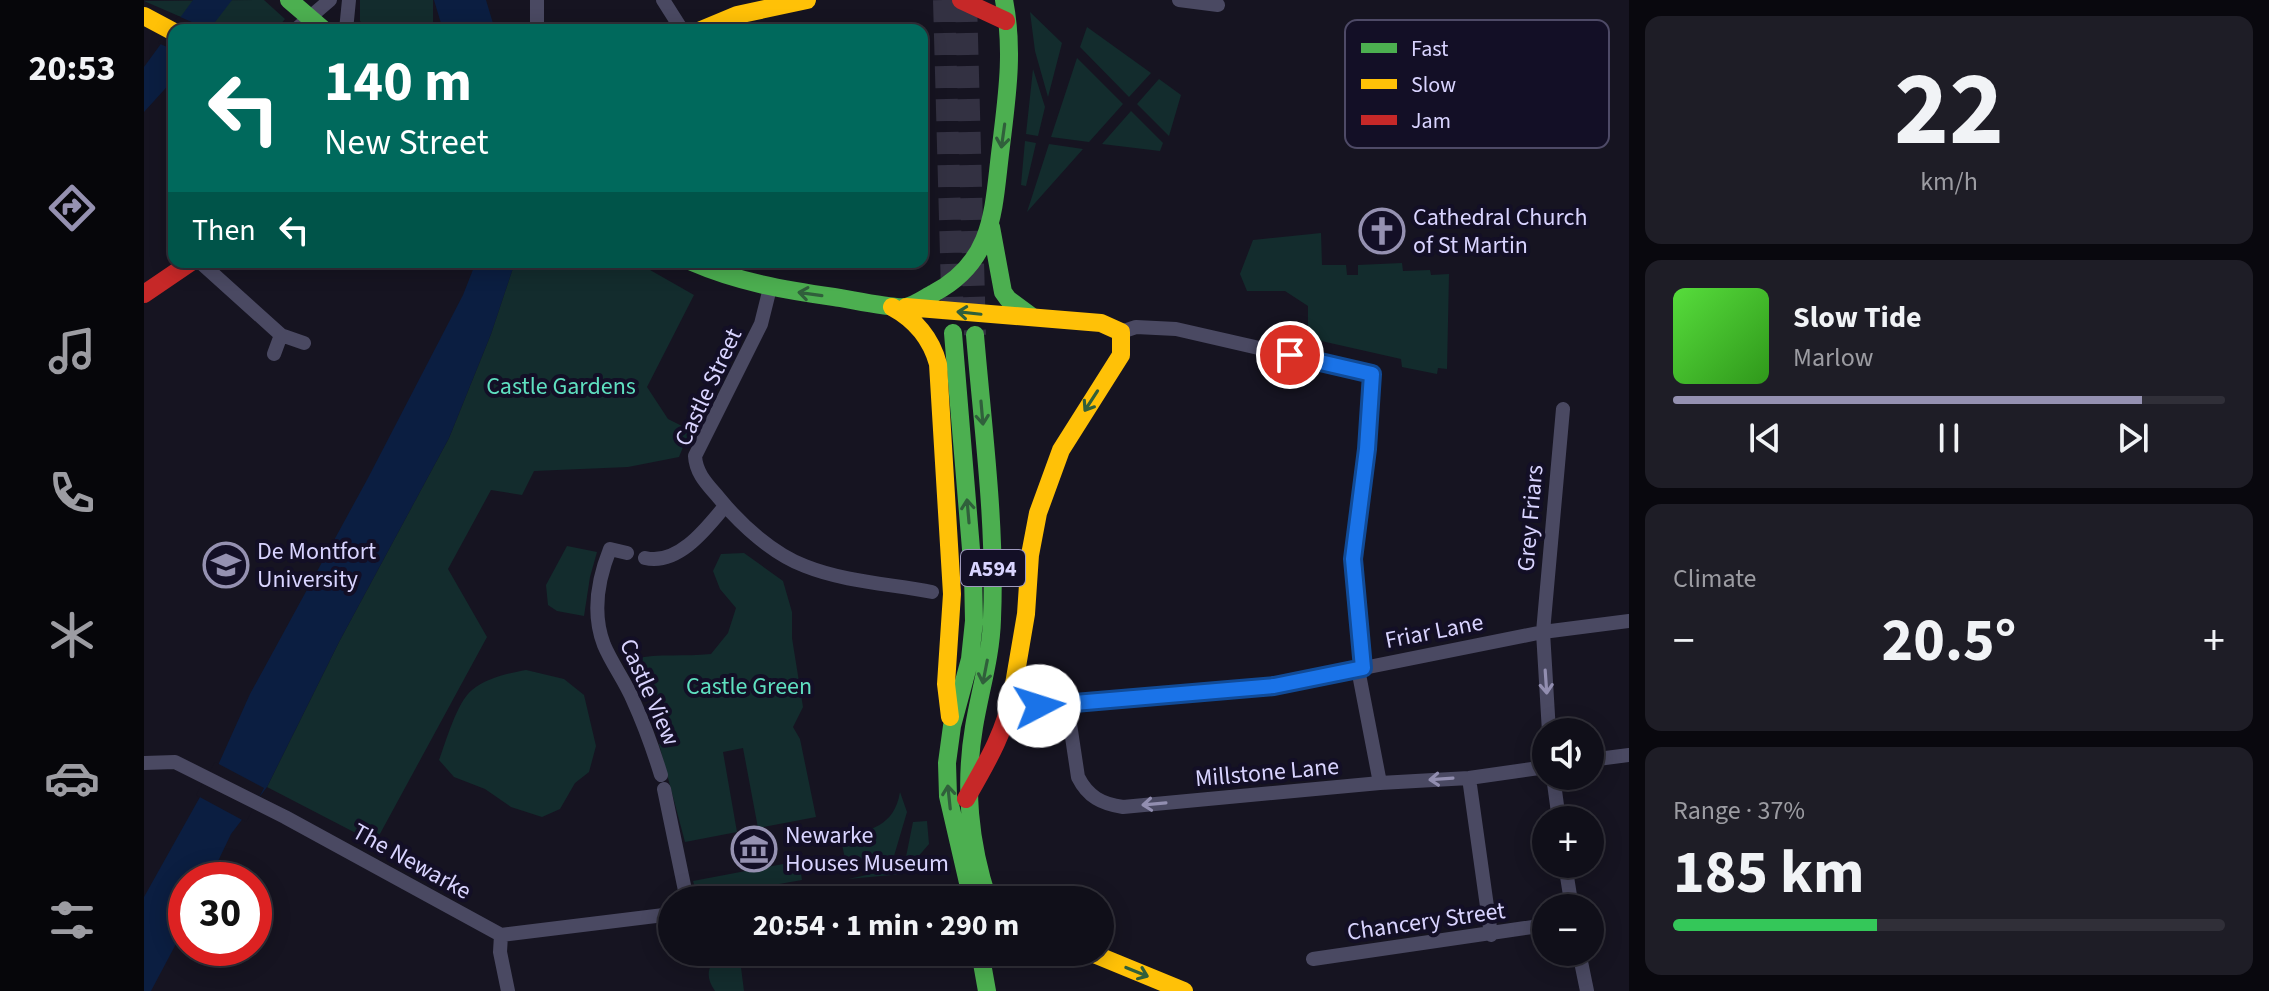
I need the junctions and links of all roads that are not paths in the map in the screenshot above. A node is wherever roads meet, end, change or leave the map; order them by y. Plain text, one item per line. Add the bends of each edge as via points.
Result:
1 (289, 0) edge
2 (330, 0) edge
3 (349, 0) edge
4 (537, 0) edge
5 (663, 0) edge
6 (807, 0) edge
7 (961, 0) edge
8 (1004, 0) edge
9 (1179, 0) edge
10 (1213, 3) edge
11 (144, 16) edge
12 (1006, 21) junction
13 (307, 24) edge
14 (311, 24) edge
15 (347, 24) edge
16 (537, 24) edge
17 (678, 24) edge
18 (715, 24) edge
19 (168, 29) edge
20 (991, 227) junction
21 (182, 268) edge
22 (207, 268) edge
23 (706, 268) edge
24 (770, 288) junction
25 (144, 294) edge
26 (896, 306) junction
27 (1031, 316) junction
28 (1121, 332) junction
29 (953, 333) tunnel mouth
30 (281, 335) junction
31 (975, 335) tunnel mouth
32 (304, 343) dead end
33 (274, 354) dead end
34 (1563, 409) dead end
35 (725, 506) junction
36 (627, 553) dead end
37 (645, 558) dead end
38 (932, 592) dead end
39 (1629, 621) edge
40 (1543, 632) junction
41 (1361, 668) junction
42 (1067, 704) junction
43 (1010, 709) junction
44 (1548, 718) edge
45 (952, 726) junction
46 (1629, 755) edge
47 (1604, 758) edge
48 (144, 763) edge
49 (1532, 769) edge
50 (1469, 778) junction
51 (1380, 783) junction
52 (966, 799) junction
53 (684, 886) edge
54 (969, 886) edge
55 (983, 886) edge
56 (658, 916) edge
57 (1532, 928) edge
58 (501, 935) junction
59 (1491, 935) junction
60 (1313, 959) dead end
61 (1114, 962) edge
62 (1582, 966) edge
63 (508, 991) edge
64 (1184, 991) edge
65 (1587, 991) edge

1 - 13 main road
2 - 14 street
3 - 15 street
4 - 16 street
5 - 17 street
6 - 18 main road
7 - 12 main road
8 - 12 main road
9 - 10 street
11 - 19 main road
12 -> 20 main road via 1011,44 1009,91
20 - 26 main road via 960,275
20 - 27 main road via 1003,292
21 - 25 main road
22 - 30 street
23 - 24 main road, A594
26 -> 24 main road, A594
24 - 35 street, Castle Street via 761,324 695,456 700,474
27 -> 26 main road, A594
26 - 45 main road, A594 via 930,339 938,364 952,594 946,684
27 - 28 main road, A594 via 1101,323
28 - 41 street via 1136,327 1176,329 1372,374 1353,559
28 -> 43 main road, A594 via 1121,355 1061,450 1038,513
45 -> 29 main road, A594 via 974,621
30 - 32 street
30 - 33 street
31 -> 52 main road, A594 via 993,584
34 - 40 street, Grey Friars
35 - 37 street via 697,540 659,559
35 - 38 street, Castle Street via 803,566
36 - 53 street, Castle View via 610,549 597,603 598,622 634,701 662,782
39 - 40 street, Friar Lane
40 - 41 street, Friar Lane
40 -> 44 street, Grey Friars
41 - 42 street, Friar Lane via 1274,686
41 - 51 street
42 - 43 street, Friar Lane
51 -> 42 street, Millstone Lane via 1109,805 1091,795 1078,777
43 - 52 main road, A594
54 -> 45 main road, A594 via 948,796
46 - 47 street
48 - 58 street, The Newarke via 175,762 194,771
49 - 50 street, Millstone Lane
50 -> 51 street, Millstone Lane
50 - 59 street
52 - 55 main road, A594 via 974,862
56 - 58 street
57 - 59 street, Chancery Street
58 - 63 street
59 - 60 street, Chancery Street
61 -> 64 main road
62 - 65 street

